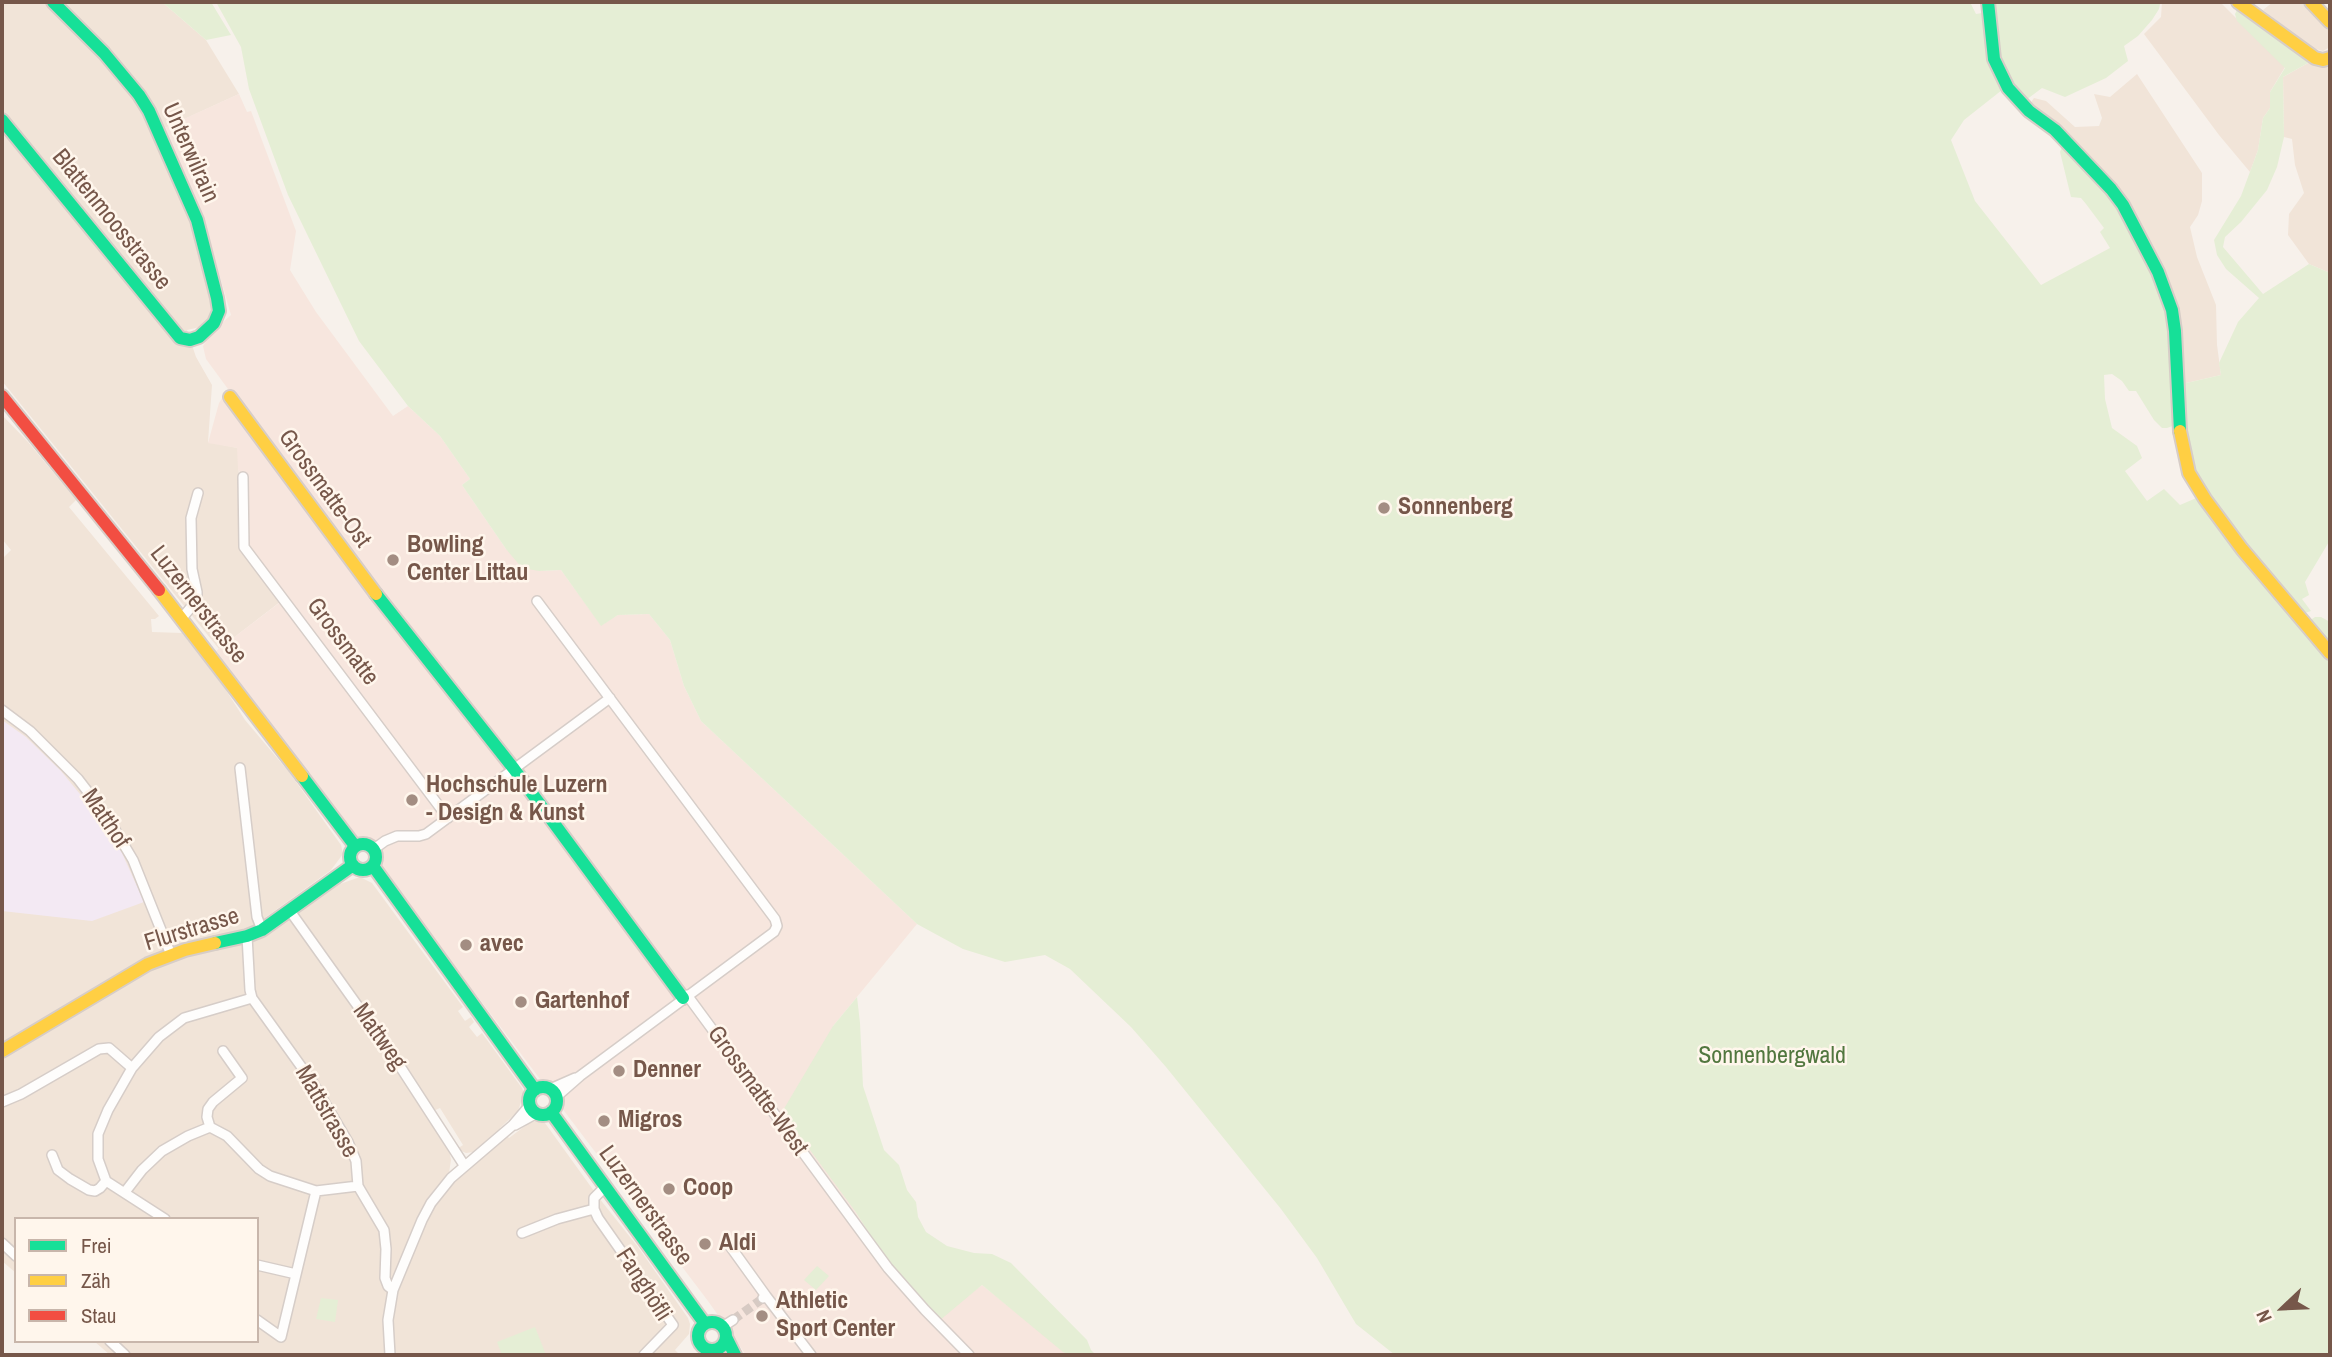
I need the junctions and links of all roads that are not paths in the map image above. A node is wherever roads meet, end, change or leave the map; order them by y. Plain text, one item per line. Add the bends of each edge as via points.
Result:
1 (53, 2) edge
2 (1988, 2) edge
3 (2238, 2) edge
4 (2311, 2) edge
5 (2330, 22) edge
6 (2330, 58) edge
7 (2, 120) edge
8 (190, 340) joint
9 (2, 396) edge
10 (230, 397) dead end
11 (243, 477) dead end
12 (198, 493) dead end
13 (537, 601) dead end
14 (182, 618) junction
15 (2330, 653) edge
16 (610, 698) junction
17 (2, 710) edge
18 (240, 768) dead end
19 (514, 769) junction
20 (448, 818) junction
21 (355, 846) junction
22 (374, 849) junction
23 (353, 865) junction
24 (373, 866) junction
25 (290, 911) junction
26 (262, 930) junction
27 (247, 936) junction
28 (171, 955) junction
29 (685, 997) junction
30 (252, 998) junction
31 (4, 1045) edge
32 (223, 1051) dead end
33 (132, 1069) junction
34 (535, 1090) junction
35 (553, 1093) junction
36 (2, 1102) edge
37 (533, 1109) junction
38 (551, 1112) junction
39 (210, 1127) junction
40 (52, 1154) dead end
41 (464, 1166) junction
42 (106, 1181) junction
43 (358, 1186) junction
44 (606, 1186) junction
45 (316, 1191) junction
46 (125, 1192) junction
47 (594, 1209) junction
48 (162, 1217) edge
49 (522, 1233) dead end
50 (730, 1246) dead end
51 (259, 1265) edge
52 (296, 1274) junction
53 (393, 1290) junction
54 (259, 1321) edge
55 (705, 1324) junction
56 (727, 1328) junction
57 (112, 1343) edge
58 (711, 1350) edge
59 (125, 1355) edge
60 (390, 1355) edge
61 (644, 1355) edge
62 (691, 1355) edge
63 (735, 1355) edge
64 (811, 1355) edge
65 (969, 1355) edge

1 - 8 street, Unterwilrain via 139,95 192,208 219,311 214,323
2 - 15 street via 1994,59 2008,88 2110,189 2158,272 2172,310 2180,429 2189,473 2242,549
3 - 6 street via 2315,58
4 - 5 street
7 - 8 street, Blattenmoosstrasse via 177,334
9 - 14 street, Luzernerstrasse
10 - 19 street, Grossmatte-Ost via 355,567
11 - 20 street, Grossmatte via 244,547
12 - 14 street via 191,518 197,600
13 - 16 street
14 - 21 street, Luzernerstrasse
16 - 19 street
16 - 29 street via 777,926
17 - 28 street, Matthof via 78,779 108,818 141,879
18 - 26 street
19 - 20 street
19 - 29 street
20 - 22 street via 425,834 397,836
21 - 22 street via 363,843
21 - 23 street
22 - 24 street
23 - 24 street via 360,870
23 - 25 street, Flurstrasse
24 - 34 street
25 - 26 street, Flurstrasse
25 - 41 street, Mattweg
26 - 27 street, Flurstrasse
27 - 28 street, Flurstrasse
27 - 30 street, Mattstrasse
28 - 31 street, Flurstrasse via 133,971
29 - 35 street
29 - 65 street, Grossmatte-West via 888,1268
30 - 33 street via 178,1021
30 - 43 street, Mattstrasse via 313,1083 348,1142 356,1161
32 - 39 street via 242,1078 208,1109
33 - 36 street via 105,1047
33 - 42 street via 98,1134 98,1159
34 - 35 street
34 - 37 street
35 - 38 street via 556,1106
37 - 38 street via 543,1115
37 - 41 street
38 - 44 street, Luzernerstrasse
39 - 45 street via 227,1136 270,1176
39 - 46 street via 162,1151
40 - 42 street via 58,1170 89,1190 95,1191
41 - 53 street via 446,1183 422,1220
42 - 46 street
43 - 45 street
43 - 53 street, Mattstrasse via 384,1230 384,1278
44 - 47 street via 595,1195
44 - 55 street, Luzernerstrasse
45 - 52 street
46 - 48 street
47 - 49 street
47 - 61 street, Fanghöfli via 673,1325
50 - 64 street
51 - 52 street
52 - 54 street via 281,1337
53 - 60 street via 388,1320
55 - 56 street
55 - 58 street via 698,1332 699,1341
56 - 58 street via 722,1346
56 - 63 street
57 - 59 street
58 - 62 street

